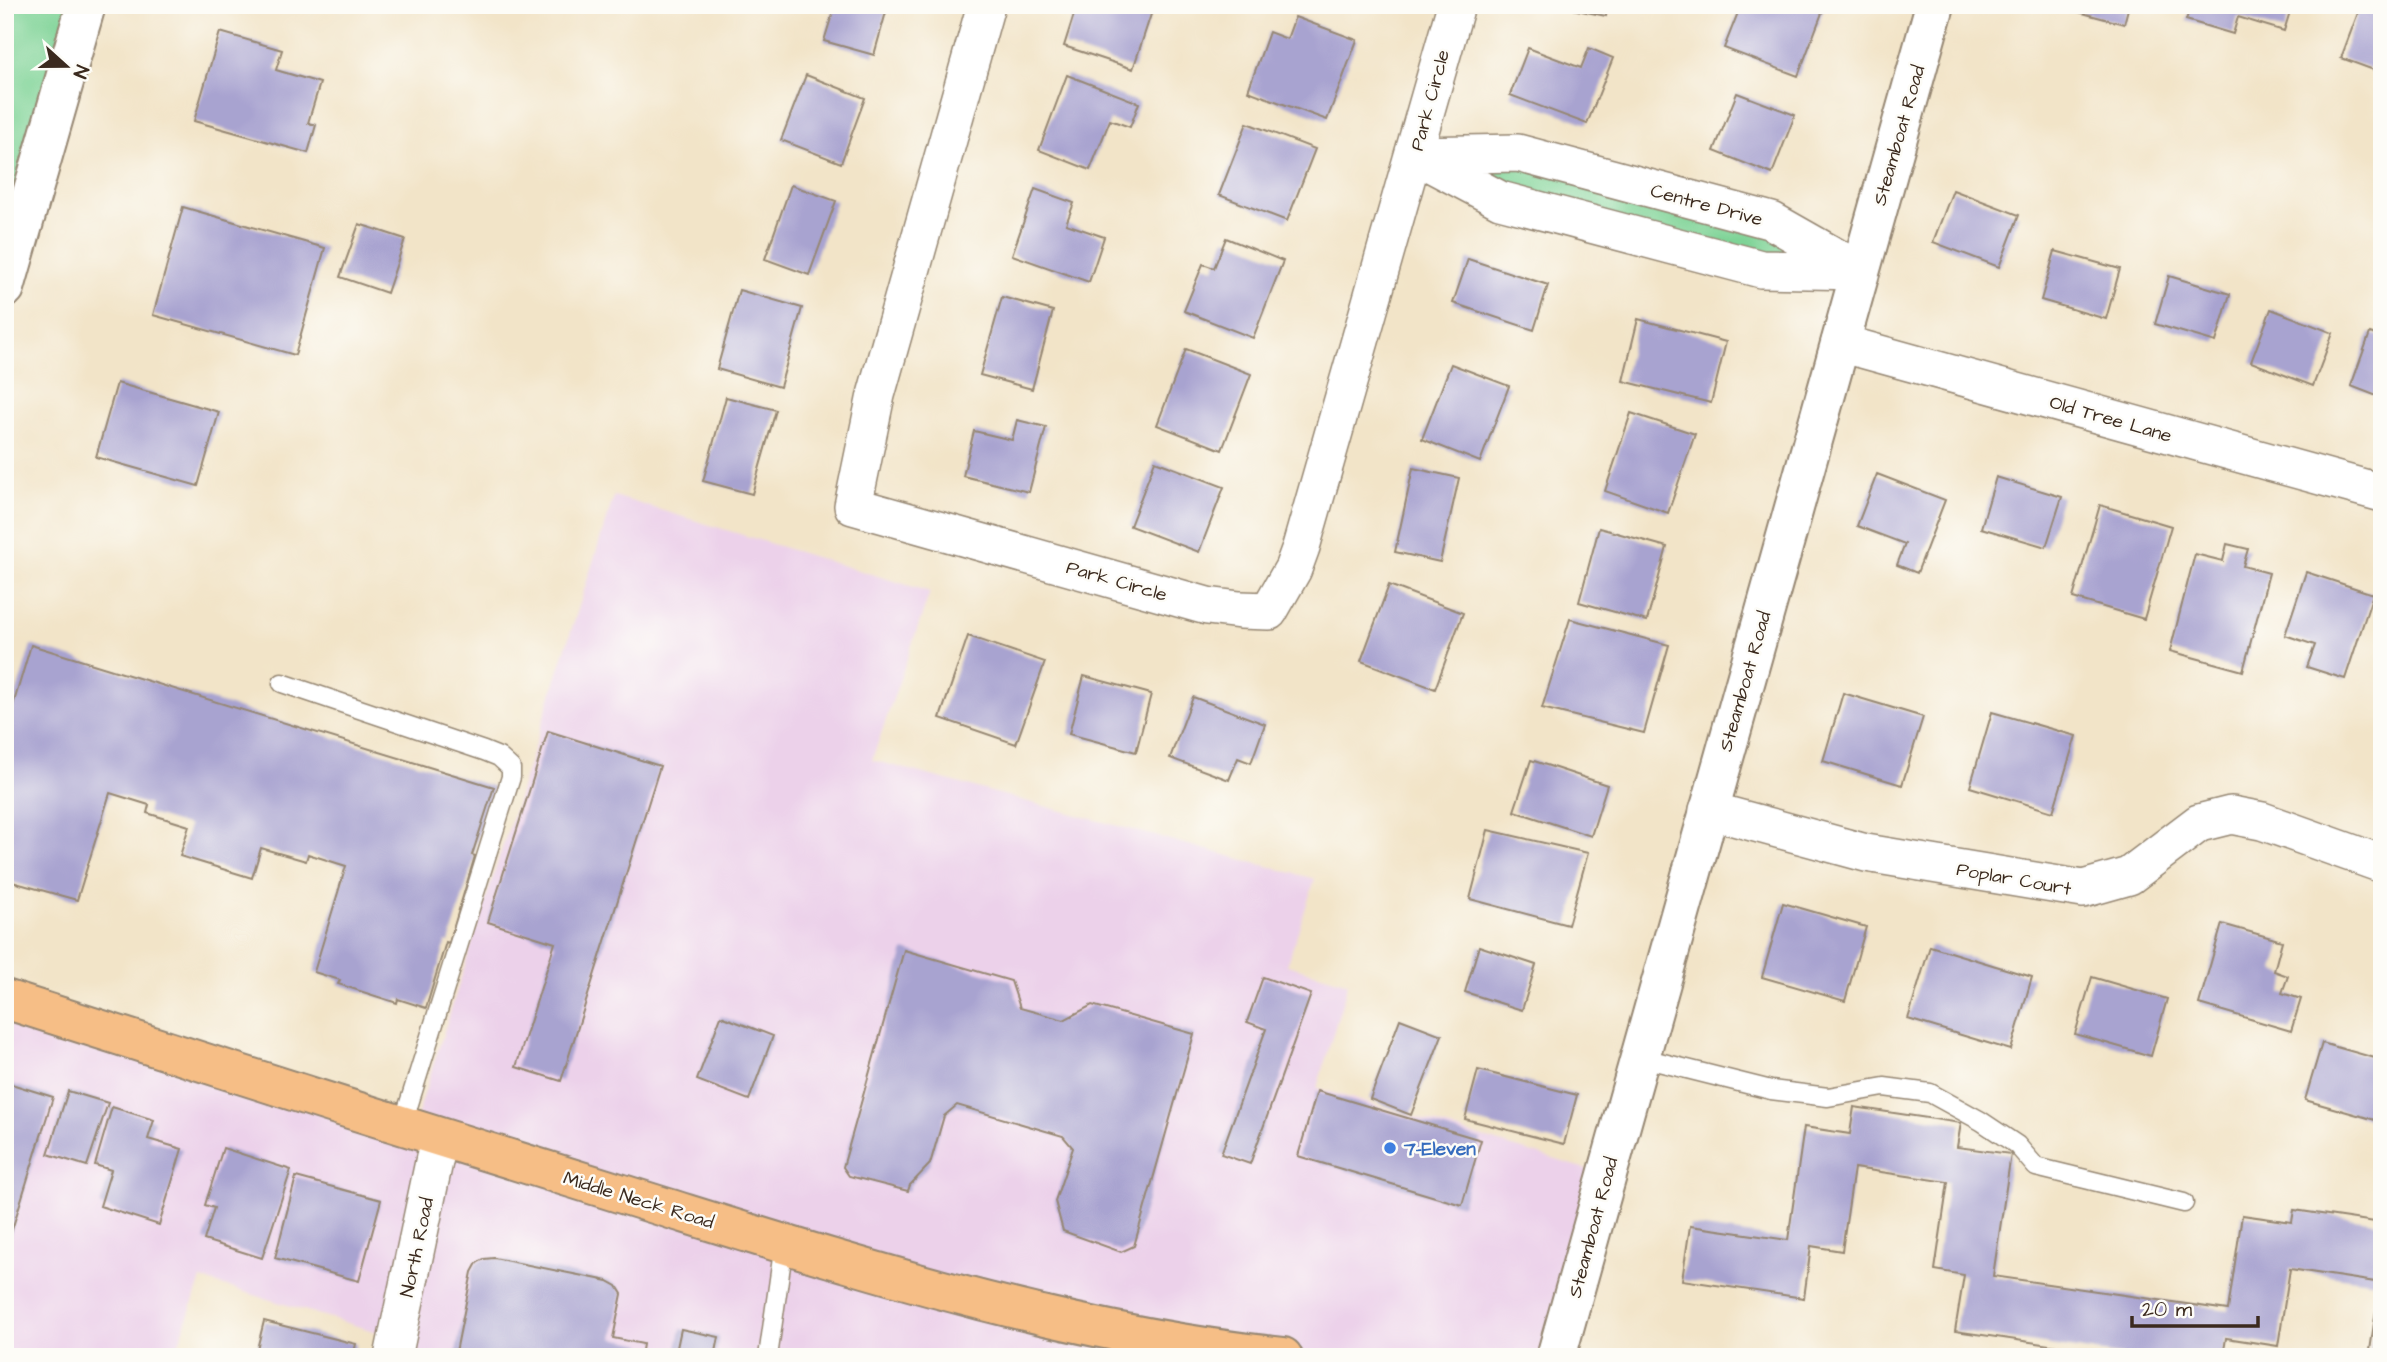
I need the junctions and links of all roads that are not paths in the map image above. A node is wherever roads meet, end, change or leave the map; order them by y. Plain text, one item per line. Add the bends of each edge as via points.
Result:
1 (86, 5) edge
2 (986, 5) edge
3 (1456, 5) edge
4 (1935, 5) edge
5 (1415, 155) junction
6 (1860, 271) junction
7 (5, 288) edge
8 (1840, 343) junction
9 (2382, 493) edge
10 (282, 683) dead end
11 (1708, 810) junction
12 (2382, 864) edge
13 (5, 999) edge
14 (1639, 1057) junction
15 (402, 1126) junction
16 (439, 1138) junction
17 (2184, 1203) dead end
18 (783, 1244) junction
19 (393, 1357) edge
20 (768, 1357) edge
21 (1283, 1357) edge
22 (1556, 1357) edge

1 - 7 street
2 - 5 street, Park Circle via 876,395 853,506 1207,606 1269,611 1301,547
3 - 5 street, Park Circle
4 - 6 street, Steamboat Road
5 - 6 street via 1500,200 1761,270
5 - 6 street, Centre Drive via 1518,153 1772,221
6 - 8 street, Steamboat Road
8 - 9 street, Old Tree Lane
8 - 11 street, Steamboat Road
10 - 15 lane via 484,751 511,768
11 - 12 street, Poplar Court via 1867,853 2083,889 2129,876 2199,823 2231,815 2262,821
11 - 14 street, Steamboat Road
13 - 15 main road, Middle Neck Road
14 - 17 lane via 1771,1090 1828,1097 1884,1087 1930,1093 2017,1145 2036,1167
14 - 22 street, Steamboat Road
15 - 16 main road, Middle Neck Road
16 - 18 main road, Middle Neck Road
16 - 19 street, North Road
18 - 20 lane
18 - 21 main road, Middle Neck Road via 1051,1318

